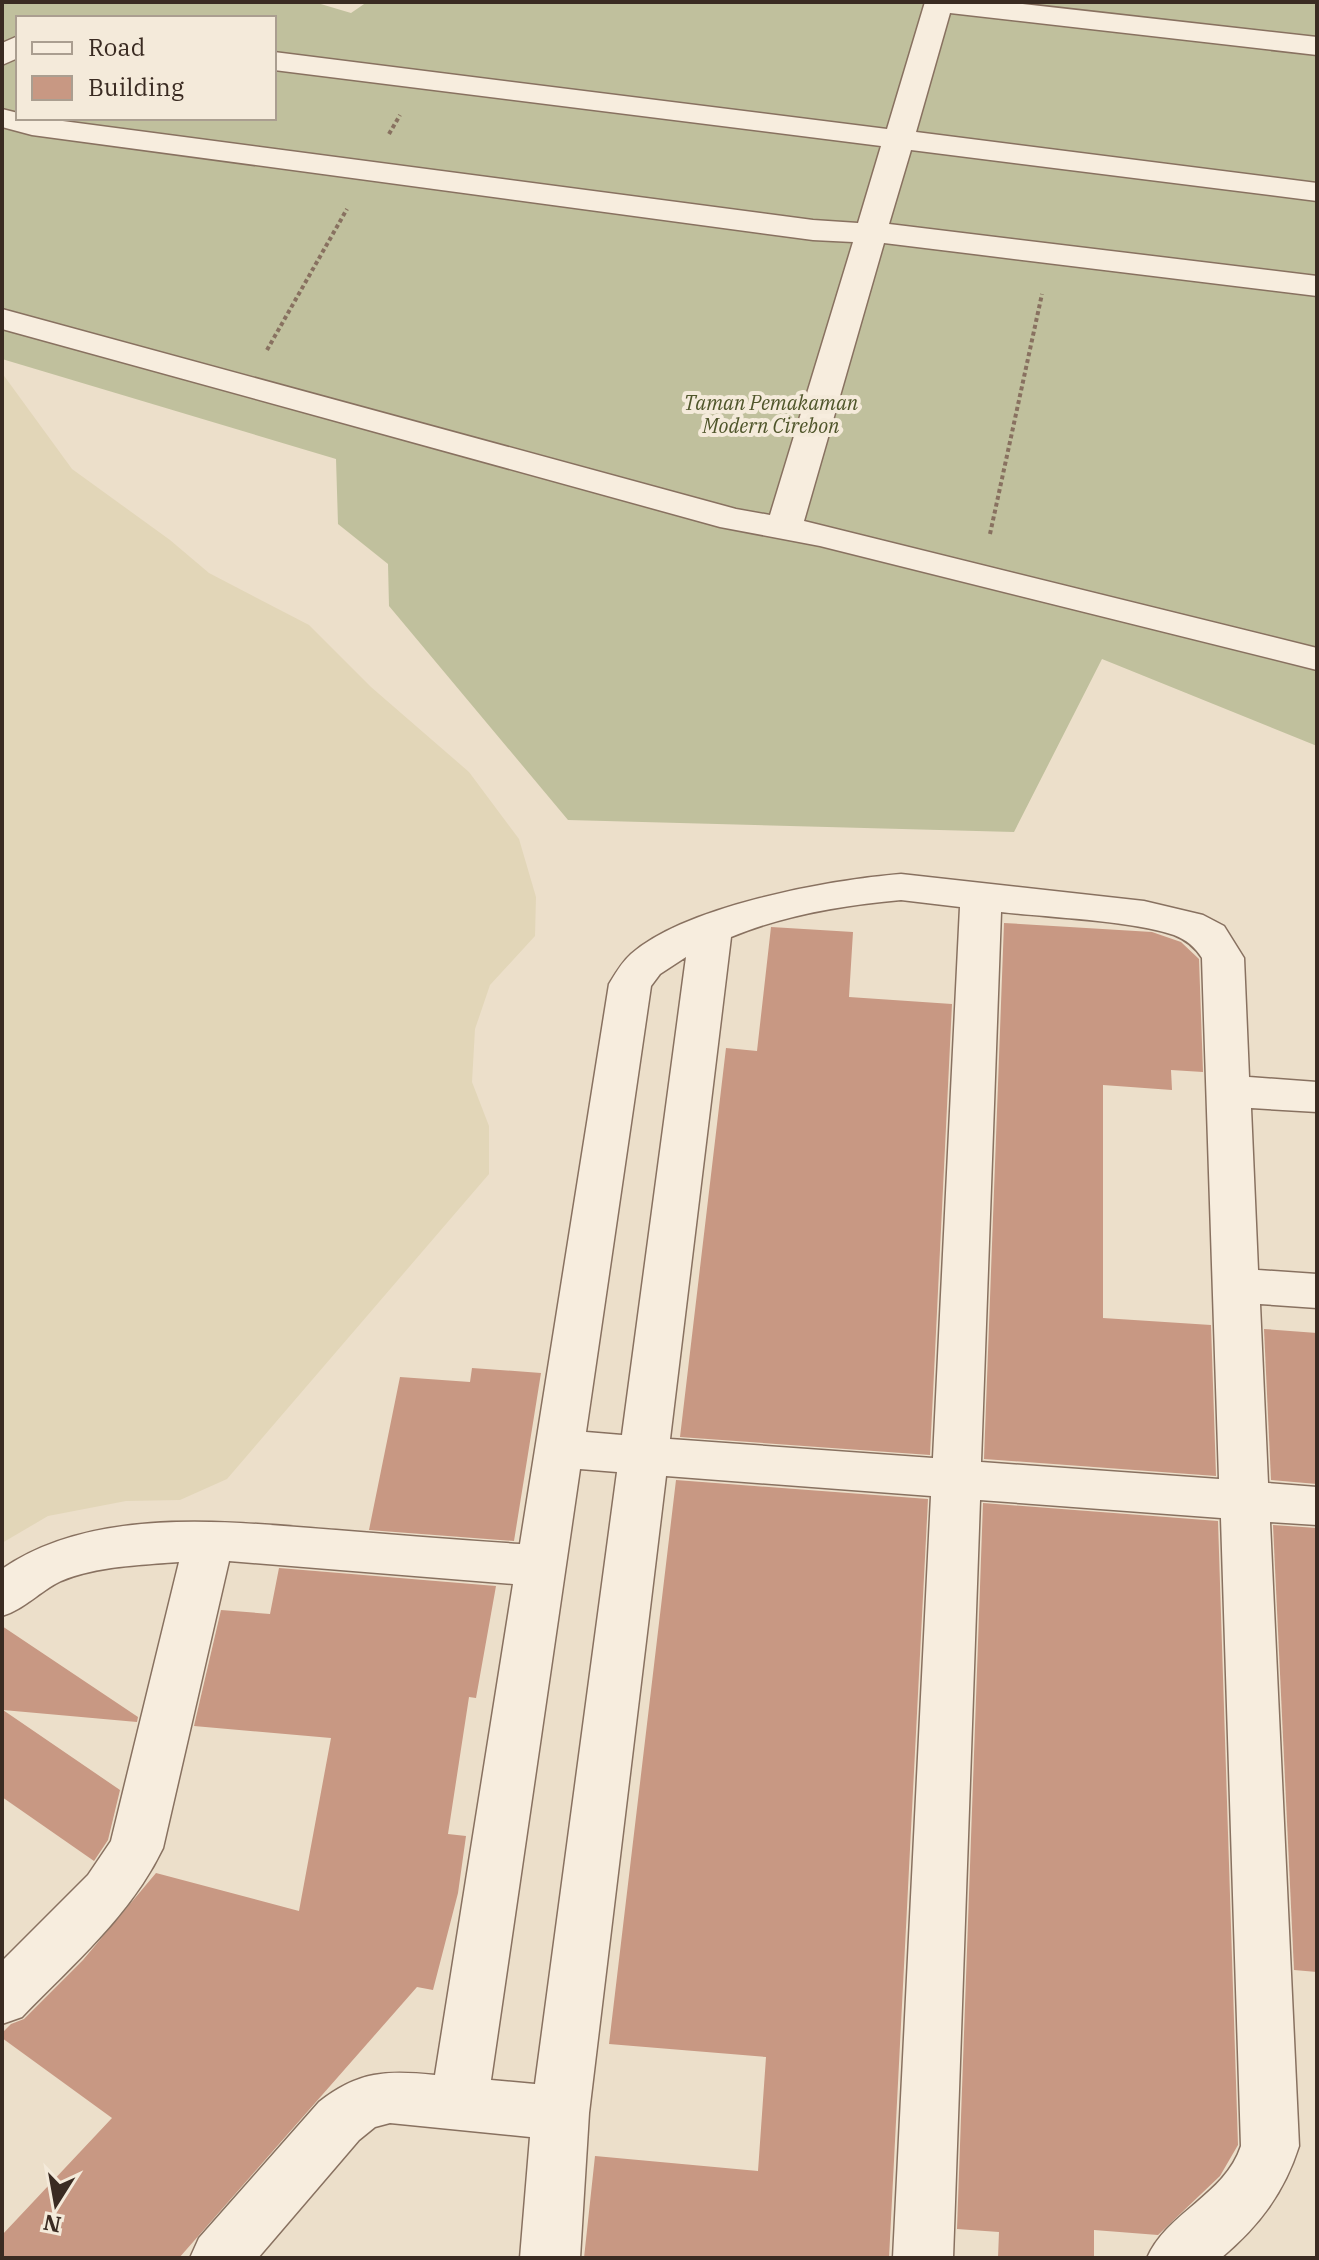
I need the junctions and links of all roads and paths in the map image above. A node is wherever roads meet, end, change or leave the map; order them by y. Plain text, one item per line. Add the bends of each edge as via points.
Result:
1 (1317, 46) edge
2 (276, 61) edge
3 (420, 80) junction
4 (2, 118) edge
5 (898, 140) junction
6 (369, 171) junction
7 (1317, 192) edge
8 (871, 233) junction
9 (1051, 253) junction
10 (1317, 286) edge
11 (12, 322) edge
12 (247, 386) junction
13 (784, 528) junction
14 (981, 574) junction
15 (1317, 659) edge
16 (981, 895) junction
17 (711, 928) junction
18 (1228, 1091) junction
19 (1317, 1097) edge
20 (1236, 1285) junction
21 (1317, 1291) edge
22 (558, 1449) junction
23 (644, 1454) junction
24 (954, 1478) junction
25 (1244, 1500) junction
26 (1317, 1506) edge
27 (209, 1540) junction
28 (540, 1566) junction
29 (2, 1596) edge
30 (2, 1999) edge
31 (459, 2104) junction
32 (560, 2113) junction
33 (220, 2258) edge
34 (550, 2258) edge
35 (923, 2258) edge
36 (1177, 2258) edge

1 - 5 street via 939,3
2 - 3 street
3 - 5 street
3 - 6 path
4 - 6 street
5 - 7 street
5 - 8 street
6 - 8 street via 813,230
6 - 12 path
8 - 9 street
8 - 13 street
9 - 10 street
9 - 14 path
11 - 12 street
12 - 13 street via 733,519
13 - 14 street
14 - 15 street
16 - 17 street via 901,887 855,891 775,907
16 - 18 street via 1144,915 1188,925 1209,936 1223,958
16 - 24 street
17 - 22 street via 645,964 630,984
17 - 23 street
18 - 19 street
18 - 20 street
20 - 21 street
20 - 25 street
22 - 23 street
22 - 28 street
23 - 24 street
23 - 32 street
24 - 25 street
24 - 35 street
25 - 26 street
25 - 36 street via 1270,2146 1265,2169 1249,2195
27 - 28 street
27 - 29 street via 81,1556 45,1566
27 - 30 street via 136,1848 107,1892
28 - 31 street
31 - 32 street
31 - 33 street via 390,2097 360,2104 339,2121
32 - 34 street

